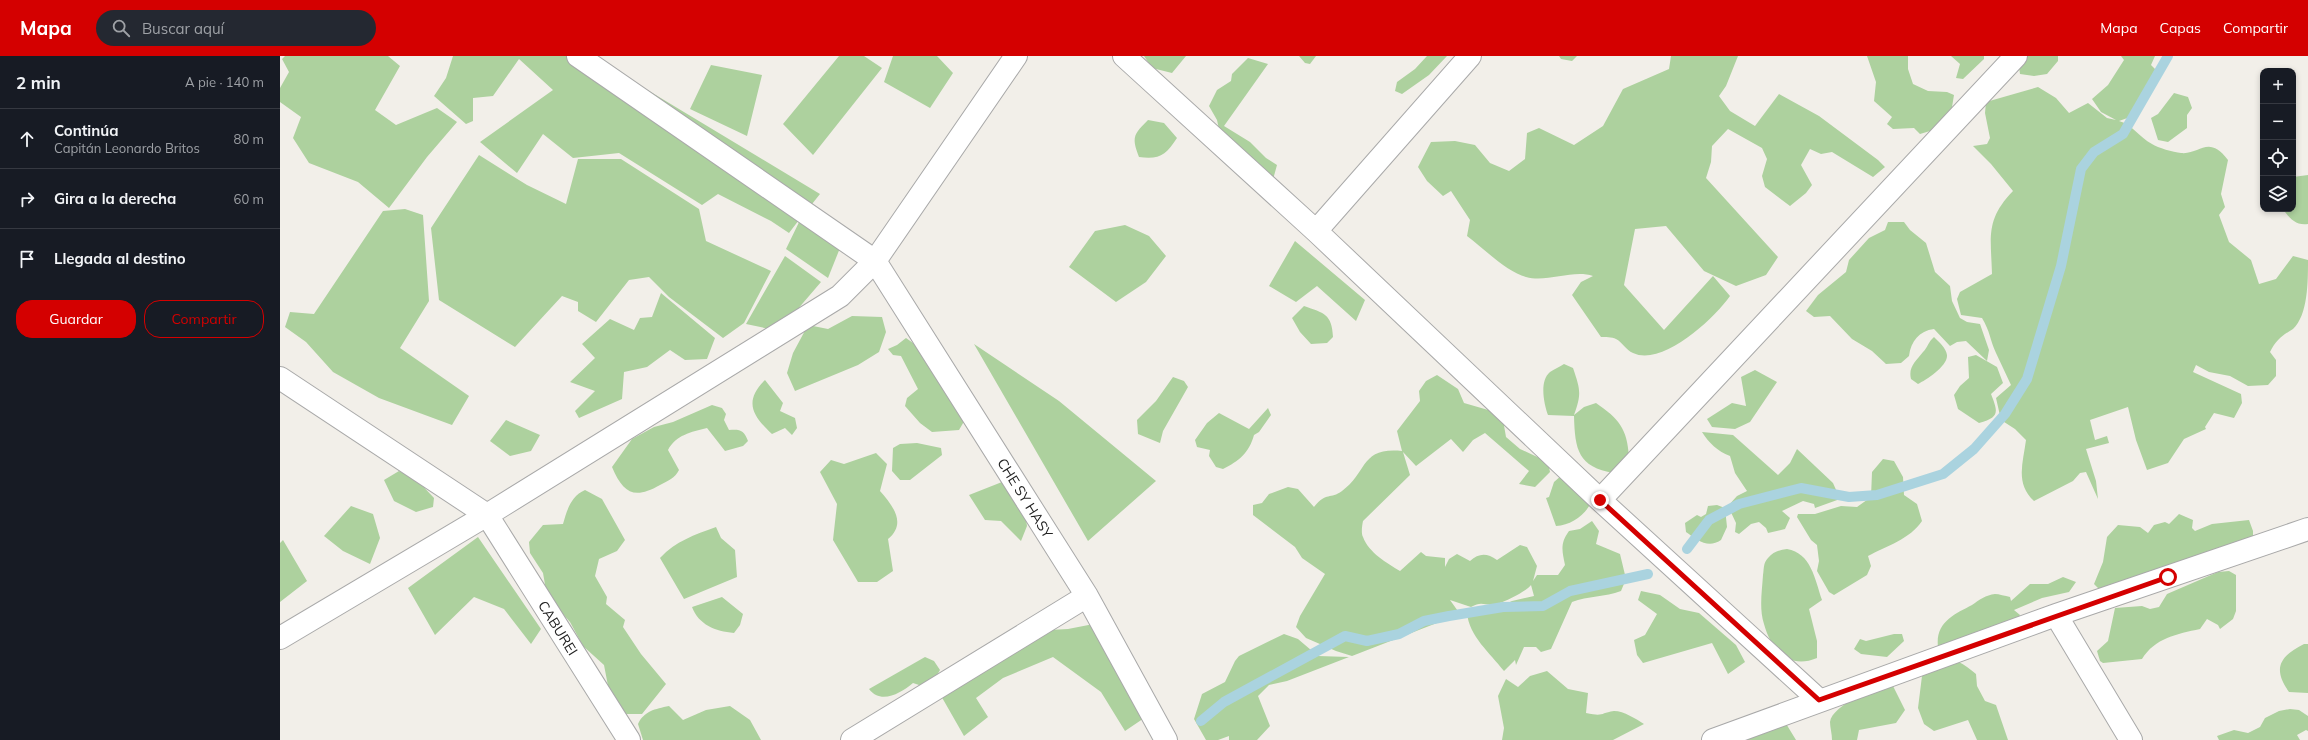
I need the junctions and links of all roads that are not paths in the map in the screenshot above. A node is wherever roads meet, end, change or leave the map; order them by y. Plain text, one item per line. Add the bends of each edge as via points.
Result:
1 (578, 56) edge
2 (1016, 56) edge
3 (1124, 56) edge
4 (1470, 56) edge
5 (2016, 56) edge
6 (1316, 231) junction
7 (875, 262) junction
8 (280, 378) edge
9 (1600, 500) junction
10 (487, 516) junction
11 (2308, 529) edge
12 (1087, 596) junction
13 (2056, 615) junction
14 (280, 638) edge
15 (1819, 700) junction
16 (629, 740) edge
17 (852, 740) edge
18 (1166, 740) edge
19 (1714, 740) edge
20 (2131, 740) edge

1 - 7 street
2 - 7 street
3 - 6 street
4 - 6 street
5 - 9 street
6 - 9 street
7 - 10 street via 840,296
7 - 12 street, CHE SY HASY
8 - 10 street
9 - 15 street
10 - 14 street
10 - 16 street, CABUREI
11 - 13 street
12 - 17 street
12 - 18 street, CHE SY HASY
13 - 15 street
13 - 20 street
15 - 19 street

